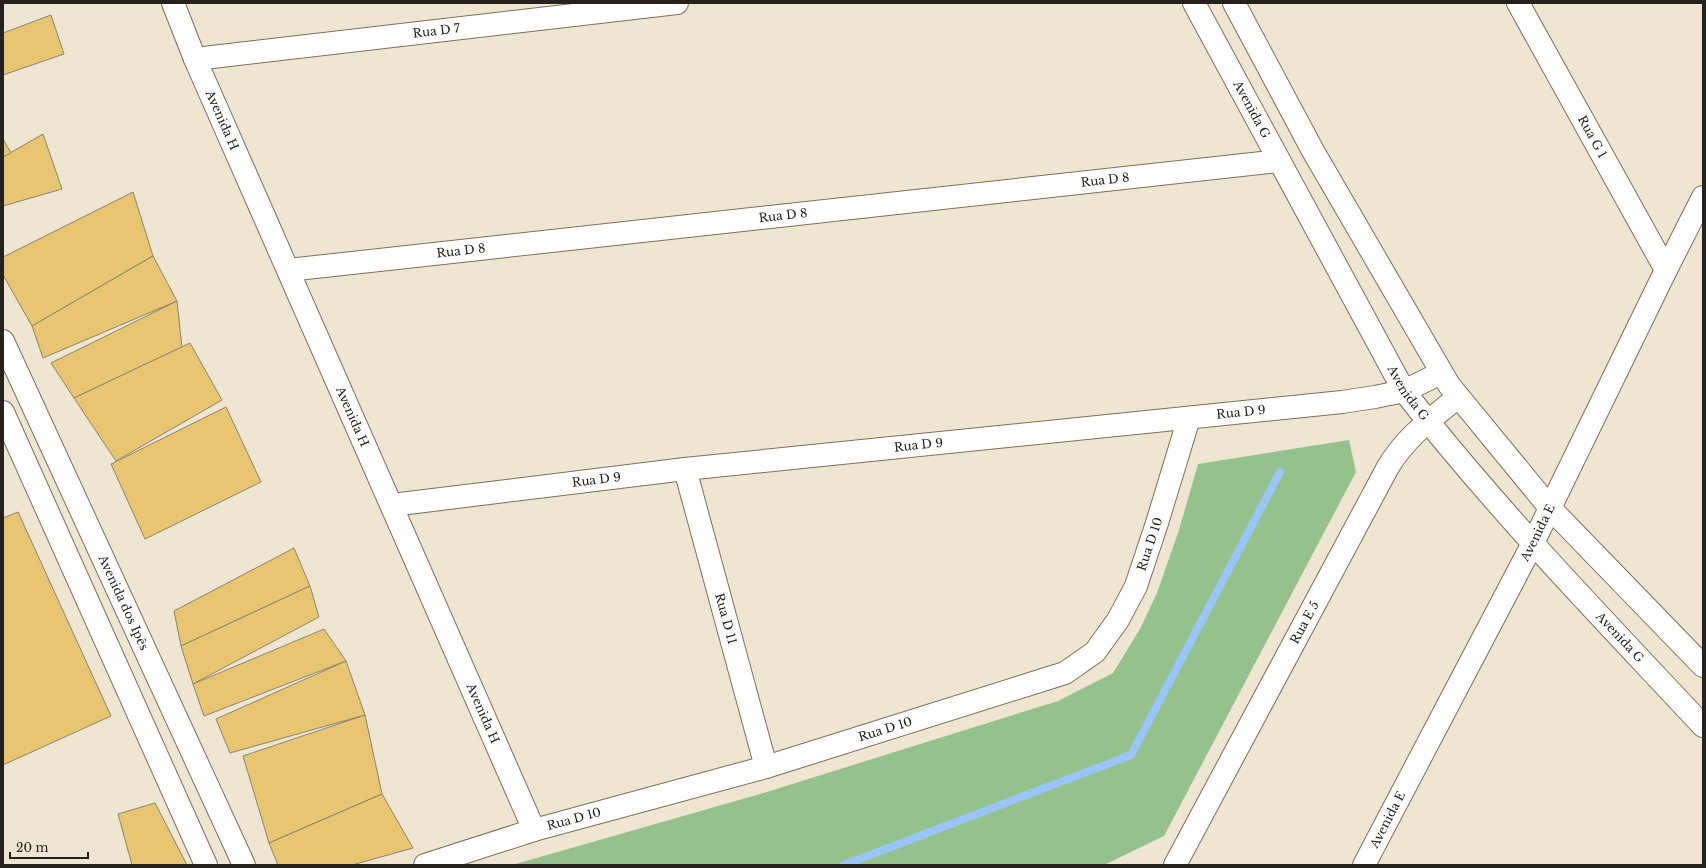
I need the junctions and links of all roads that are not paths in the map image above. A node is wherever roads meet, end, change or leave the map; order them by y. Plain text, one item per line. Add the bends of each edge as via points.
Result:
1 (173, 3) edge
2 (677, 3) edge
3 (1194, 3) edge
4 (1234, 3) edge
5 (1518, 3) edge
6 (196, 59) junction
7 (1279, 161) junction
8 (1703, 197) edge
9 (288, 270) junction
10 (1666, 270) junction
11 (3, 341) edge
12 (1441, 374) junction
13 (1404, 391) junction
14 (1458, 397) junction
15 (3, 412) edge
16 (1189, 418) junction
17 (1428, 421) junction
18 (685, 469) junction
19 (392, 505) junction
20 (1550, 508) junction
21 (1533, 543) junction
22 (1703, 666) edge
23 (1703, 726) edge
24 (766, 767) junction
25 (534, 830) junction
26 (1173, 863) edge
27 (206, 865) edge
28 (244, 865) edge
29 (425, 865) edge
30 (1364, 865) edge

1 - 6 street, Avenida H
2 - 6 street, Rua D 7
3 - 7 street, Avenida G
4 - 12 street via 1313,151
5 - 10 street, Rua G 1
6 - 9 street, Avenida H
7 - 9 street, Rua D 8
7 - 13 street, Avenida G
8 - 10 street, Avenida E
9 - 19 street, Avenida H
10 - 20 street, Avenida E
11 - 28 street, Avenida dos Ipês
12 - 13 street, Rua D 9
12 - 14 street
13 - 16 street, Rua D 9 via 1375,398
13 - 17 street, Avenida G
14 - 17 street, Rua E 5
14 - 20 street
15 - 27 street
16 - 18 street, Rua D 9
16 - 24 street, Rua D 10 via 1136,586 1118,620 1096,652 1065,673
17 - 21 street, Avenida G
17 - 26 street, Rua E 5 via 1404,444 1388,467
18 - 19 street, Rua D 9
18 - 24 street, Rua D 11
19 - 25 street, Avenida H
20 - 21 street, Avenida E
20 - 22 street
21 - 23 street, Avenida G
21 - 30 street, Avenida E
24 - 25 street, Rua D 10
25 - 29 street, Rua D 10

